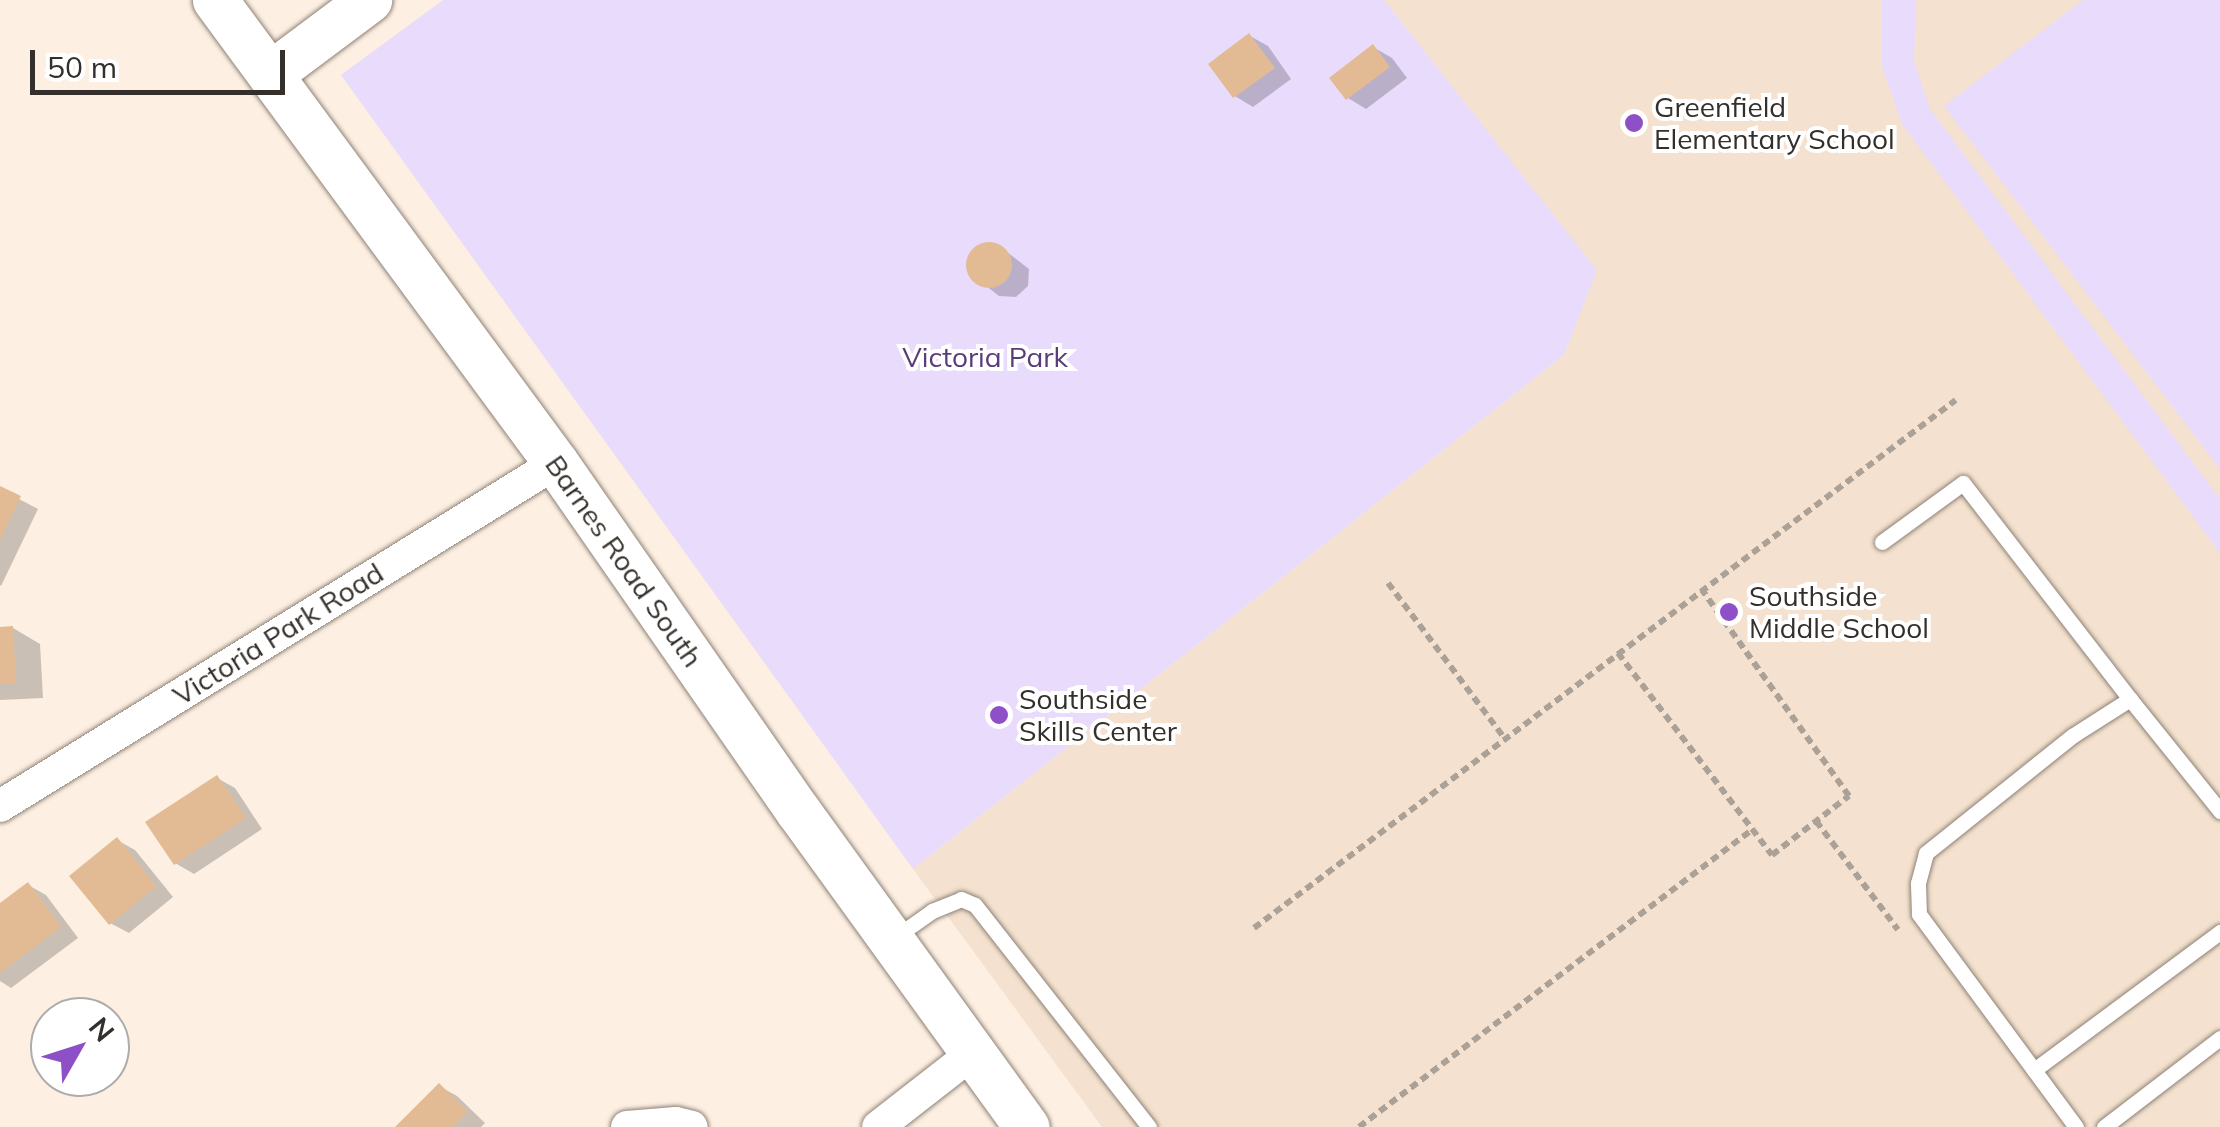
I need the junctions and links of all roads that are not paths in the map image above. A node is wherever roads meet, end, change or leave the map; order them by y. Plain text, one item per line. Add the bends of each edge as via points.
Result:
1 (215, 0) edge
2 (369, 0) edge
3 (270, 74) junction
4 (556, 463) junction
5 (1882, 542) dead end
6 (2130, 699) junction
7 (0, 806) edge
8 (2220, 811) edge
9 (2220, 932) edge
10 (891, 940) junction
11 (2220, 1038) edge
12 (973, 1053) junction
13 (2034, 1070) junction
14 (628, 1127) edge
15 (692, 1127) edge
16 (878, 1127) edge
17 (1027, 1127) edge
18 (1149, 1127) edge
19 (2076, 1127) edge
20 (2104, 1127) edge

1 - 3 street, Barnes Road South
2 - 3 street
3 - 4 street, Barnes Road South
4 - 7 street, Victoria Park Road
4 - 10 street, Barnes Road South
5 - 6 lane via 1963,483
6 - 8 lane
6 - 13 lane via 1936,842 1920,868 1920,914
9 - 13 lane
10 - 12 street, Barnes Road South
10 - 18 lane via 946,905 961,899 976,905
11 - 20 lane
12 - 16 street
12 - 17 street, Barnes Road South
13 - 19 lane
14 - 15 street

